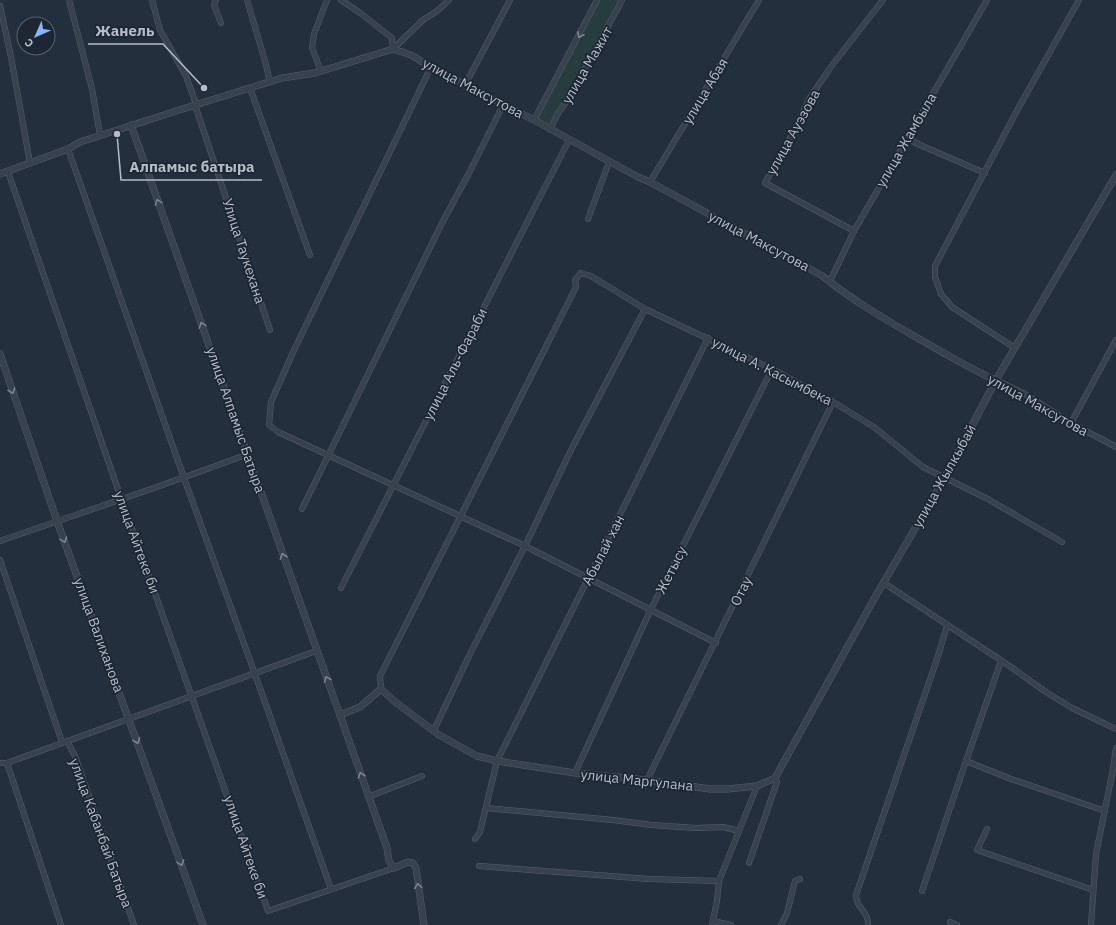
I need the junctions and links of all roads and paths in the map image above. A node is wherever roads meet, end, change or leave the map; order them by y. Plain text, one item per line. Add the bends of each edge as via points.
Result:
1 (69, 0) edge
2 (152, 0) edge
3 (216, 0) edge
4 (247, 0) edge
5 (327, 0) edge
6 (341, 0) edge
7 (448, 0) edge
8 (510, 0) edge
9 (597, 0) edge
10 (622, 0) edge
11 (759, 0) edge
12 (882, 0) edge
13 (986, 0) edge
14 (1079, 0) edge
15 (0, 6) edge
16 (221, 23) dead end
17 (393, 49) junction
18 (431, 67) junction
19 (321, 71) junction
20 (270, 82) junction
21 (465, 85) junction
22 (250, 88) junction
23 (196, 104) junction
24 (503, 105) junction
25 (534, 120) junction
26 (131, 125) junction
27 (550, 130) junction
28 (100, 135) junction
29 (907, 138) junction
30 (569, 140) junction
31 (68, 149) junction
32 (609, 162) junction
33 (30, 164) junction
34 (8, 172) junction
35 (985, 173) junction
36 (0, 174) edge
37 (1116, 175) edge
38 (650, 182) junction
39 (588, 218) dead end
40 (854, 231) junction
41 (310, 255) dead end
42 (830, 282) junction
43 (645, 309) junction
44 (270, 330) dead end
45 (708, 338) junction
46 (1116, 340) edge
47 (1015, 348) junction
48 (0, 354) edge
49 (772, 369) junction
50 (996, 380) junction
51 (833, 402) junction
52 (1071, 423) junction
53 (1116, 447) edge
54 (248, 454) junction
55 (328, 454) junction
56 (945, 477) junction
57 (184, 478) junction
58 (393, 485) junction
59 (121, 498) junction
60 (302, 509) dead end
61 (460, 516) junction
62 (57, 521) junction
63 (0, 541) edge
64 (1062, 542) dead end
65 (525, 546) junction
66 (0, 560) edge
67 (588, 579) junction
68 (884, 583) junction
69 (341, 588) dead end
70 (651, 609) junction
71 (947, 626) junction
72 (716, 643) junction
73 (316, 651) junction
74 (1001, 661) junction
75 (255, 674) junction
76 (381, 688) junction
77 (193, 696) junction
78 (340, 715) junction
79 (129, 719) junction
80 (434, 730) junction
81 (1116, 731) edge
82 (64, 742) junction
83 (1116, 748) edge
84 (497, 761) junction
85 (966, 761) junction
86 (0, 763) edge
87 (7, 763) junction
88 (575, 774) junction
89 (422, 776) dead end
90 (775, 778) junction
91 (647, 780) junction
92 (757, 786) junction
93 (368, 797) junction
94 (486, 808) junction
95 (1105, 811) junction
96 (987, 829) dead end
97 (739, 830) junction
98 (475, 839) dead end
99 (749, 863) dead end
100 (480, 866) dead end
101 (394, 868) junction
102 (800, 879) dead end
103 (719, 881) junction
104 (331, 889) junction
105 (1093, 890) junction
106 (922, 891) dead end
107 (950, 922) dead end
108 (712, 923) edge
109 (61, 925) edge
110 (134, 925) edge
111 (203, 925) edge
112 (424, 925) edge
113 (731, 925) edge
114 (781, 925) edge
115 (868, 925) edge
116 (957, 925) edge
117 (1091, 925) edge

1 - 28 street via 92,90
2 - 23 street, Улица Таукехана via 160,30 186,76
3 - 16 street via 214,5
4 - 20 street
5 - 19 street via 314,34 312,48
6 - 17 street via 392,38
7 - 17 street
8 - 21 street
9 -> 25 street
10 - 27 street, улица Мажит
11 - 38 street, улица Абая
12 - 40 street, улица Ауэзова via 809,99 765,183
13 - 29 street, улица Жамбыла
14 - 35 street
15 - 33 street
17 - 18 street, улица Максутова via 411,55
17 - 19 street
18 - 21 street, улица Максутова
18 - 55 street via 304,328 271,402 269,425 278,432
19 - 20 street
20 - 22 street
21 - 24 street, улица Максутова
22 - 23 street
22 - 41 street
23 - 26 street
23 - 44 street, Улица Таукехана
24 - 25 street, улица Максутова
24 - 55 street
25 - 27 street, улица Максутова
26 - 28 street
54 -> 26 street, улица Алпамыс Батыра
27 - 30 street, улица Максутова
28 - 31 street
29 - 35 street
29 - 40 street, улица Жамбыла
30 - 32 street, улица Максутова
30 - 58 street, улица Аль-Фараби
31 - 33 street
31 - 57 street
32 - 38 street, улица Максутова
32 - 39 street
33 - 34 street
34 - 36 street
34 - 59 street, улица Айтеке би
35 - 47 street via 935,266 935,277 941,294 952,307
37 - 47 street, улица Жылкыбай
38 - 42 street, улица Максутова
40 - 42 street, улица Жамбыла
42 - 50 street, улица Максутова via 884,318 975,371
43 - 45 street, улица А. Касымбека
43 - 61 street, улица А. Касымбека via 591,276 581,273 575,280 576,287
43 - 65 street via 572,448
45 - 49 street, улица А. Касымбека
45 - 67 street, Абылай хан
46 - 52 street
47 - 50 street, улица Жылкыбай
48 -> 62 street, улица Валиханова
49 - 51 street, улица А. Касымбека
49 - 70 street, Жетысу
50 - 52 street, улица Максутова via 1025,394
50 - 56 street, улица Жылкыбай
51 - 56 street, улица А. Касымбека via 874,427 923,467
51 - 72 street, Отау
52 - 53 street, улица Максутова
54 - 57 street
73 -> 54 street, улица Алпамыс Батыра
55 - 58 street
55 - 60 street
56 - 64 street, улица А. Касымбека
56 - 68 street, улица Жылкыбай
57 - 59 street
57 - 75 street
58 - 61 street
58 - 69 street, улица Аль-Фараби
59 - 62 street
59 - 77 street, улица Айтеке би
61 - 65 street
61 - 76 street via 380,676
62 - 63 street
62 -> 79 street, улица Валиханова
65 - 67 street
65 - 80 street
66 - 82 street, улица Кабанбай Батыра
67 - 70 street
67 - 84 street, Абылай хан
68 - 71 street
68 - 90 street, улица Жылкыбай
70 - 72 street
70 - 88 street, Жетысу
71 - 74 street
71 - 115 street via 856,895 857,903 867,914
72 - 91 street, Отау
73 - 75 street
78 -> 73 street, улица Алпамыс Батыра
74 - 81 street via 1053,697
74 - 85 street
75 - 77 street
75 - 104 street
76 - 78 street via 360,707
76 - 80 street, улица Маргулана via 394,701
77 - 79 street
77 - 104 street, улица Айтеке би via 268,911
93 -> 78 street, улица Алпамыс Батыра
79 - 82 street
79 -> 111 street, улица Валиханова
80 - 84 street, улица Маргулана via 477,756
82 - 87 street
82 - 110 street, улица Кабанбай Батыра via 75,756
83 - 95 street
84 - 88 street, улица Маргулана
84 - 94 street, Абылай хан
85 - 95 street
85 - 106 street
86 - 87 street
87 - 109 street
88 - 91 street, улица Маргулана
89 - 93 street
90 - 92 street, улица Маргулана
90 - 99 street via 778,782
91 - 92 street, улица Маргулана via 728,789
92 - 97 street
93 - 101 street, улица Алпамыс Батыра
94 - 97 street via 652,825 723,827
94 - 98 street, Абылай хан via 480,832
95 - 105 street via 1096,854
96 - 105 street via 977,850
97 - 103 street
100 - 103 street via 649,879
101 - 104 street
112 -> 101 street via 416,868 413,863 408,862
102 - 114 street via 795,881
103 - 108 street
105 - 117 street
107 - 116 street
108 - 113 street

